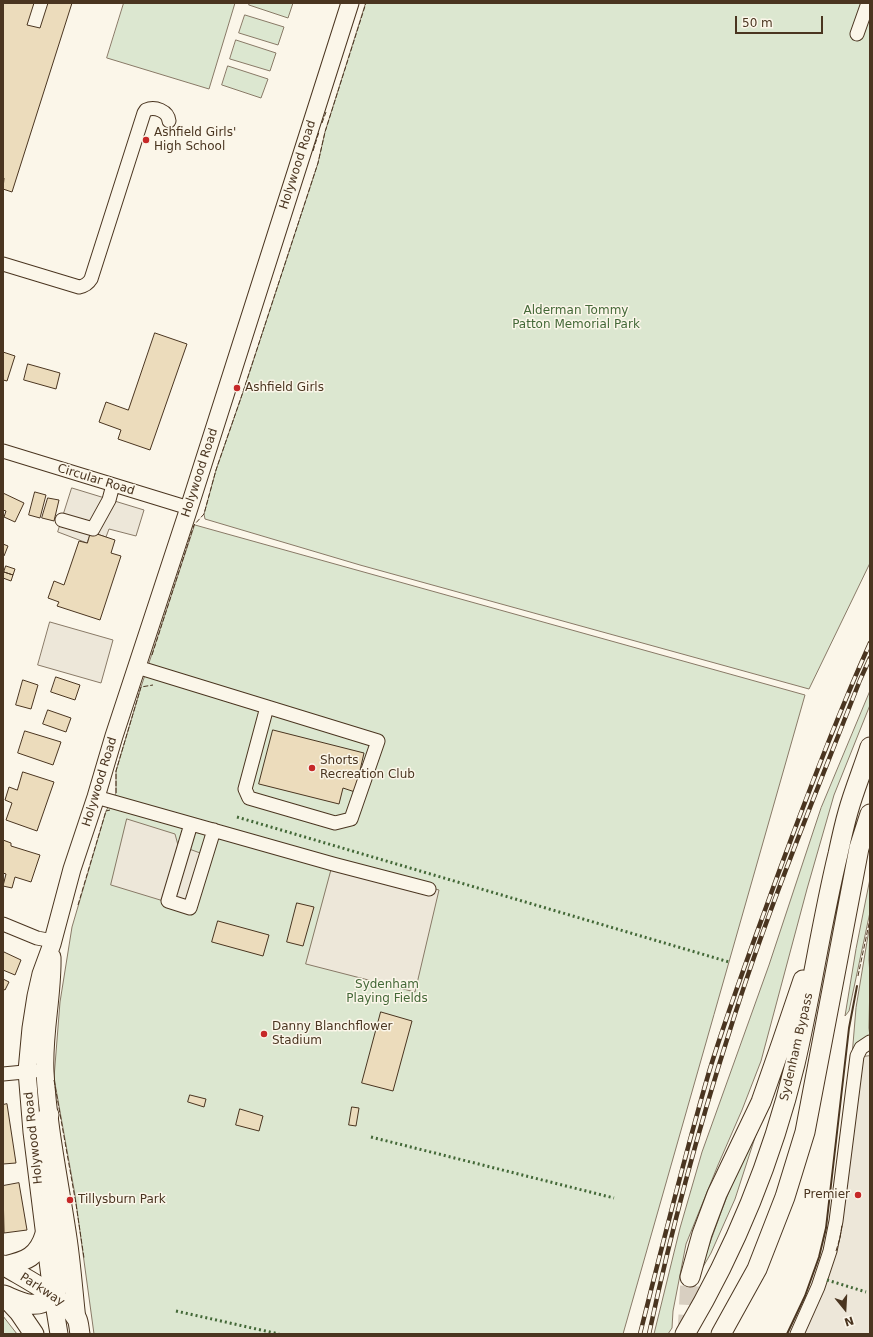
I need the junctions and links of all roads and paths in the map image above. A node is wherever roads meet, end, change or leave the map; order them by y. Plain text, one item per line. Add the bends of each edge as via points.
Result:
1 (350, 3) edge
2 (868, 3) edge
3 (857, 34) dead end
4 (169, 121) dead end
5 (3, 264) edge
6 (3, 451) edge
7 (113, 485) junction
8 (189, 508) junction
9 (62, 520) dead end
10 (137, 667) junction
11 (267, 706) junction
12 (870, 747) edge
13 (96, 797) junction
14 (870, 814) edge
15 (191, 824) junction
16 (214, 830) junction
17 (429, 889) dead end
18 (3, 924) edge
19 (52, 943) junction
20 (817, 953) junction
21 (870, 1042) edge
22 (27, 1071) junction
23 (45, 1071) junction
24 (3, 1074) edge
25 (49, 1115) junction
26 (45, 1234) junction
27 (4, 1266) edge
28 (690, 1277) tunnel mouth
29 (3, 1294) edge
30 (53, 1296) junction
31 (79, 1327) edge
32 (34, 1334) edge
33 (59, 1334) edge
34 (685, 1334) edge
35 (721, 1334) edge
36 (796, 1334) edge

1 - 8 main road, Holywood Road
2 - 3 street
4 - 5 street via 166,113 154,108 144,113 89,283 79,287
6 - 7 street, Circular Road
7 - 8 street, Circular Road
7 - 9 street via 109,500 94,529
8 - 10 main road, Holywood Road
10 - 11 street
10 - 13 main road, Holywood Road
11 - 11 street via 245,789 249,798 334,823 351,819 378,741
12 - 20 highway, Sydenham Bypass via 848,812
13 - 15 street
13 - 19 main road, Holywood Road via 72,869
14 - 35 highway, Sydenham Bypass via 858,848 805,1132 785,1197 757,1269
15 - 16 street
15 - 16 street via 168,901 190,908
16 - 17 street
18 - 19 street
19 - 22 main road, Holywood Road via 36,996
19 - 23 main road, Holywood Road via 53,974
20 - 28 highway via 802,982 761,1102 717,1194
20 - 34 highway, Sydenham Bypass via 794,1066 757,1186 733,1244 702,1307
21 - 36 street via 861,1048 857,1056 830,1251 818,1287
22 - 23 street
22 - 24 street
22 - 26 main road, Holywood Road
23 - 25 main road, Holywood Road
25 - 30 highway via 42,1123 60,1274 60,1286
25 - 31 main road, Holywood Road
26 - 27 highway via 40,1247 30,1257
26 - 30 main road, Holywood Road
27 - 30 highway, Parkway
29 - 30 highway via 34,1305 44,1304
29 - 32 highway
30 - 31 highway, Parkway via 67,1306
30 - 33 main road, Holywood Road

